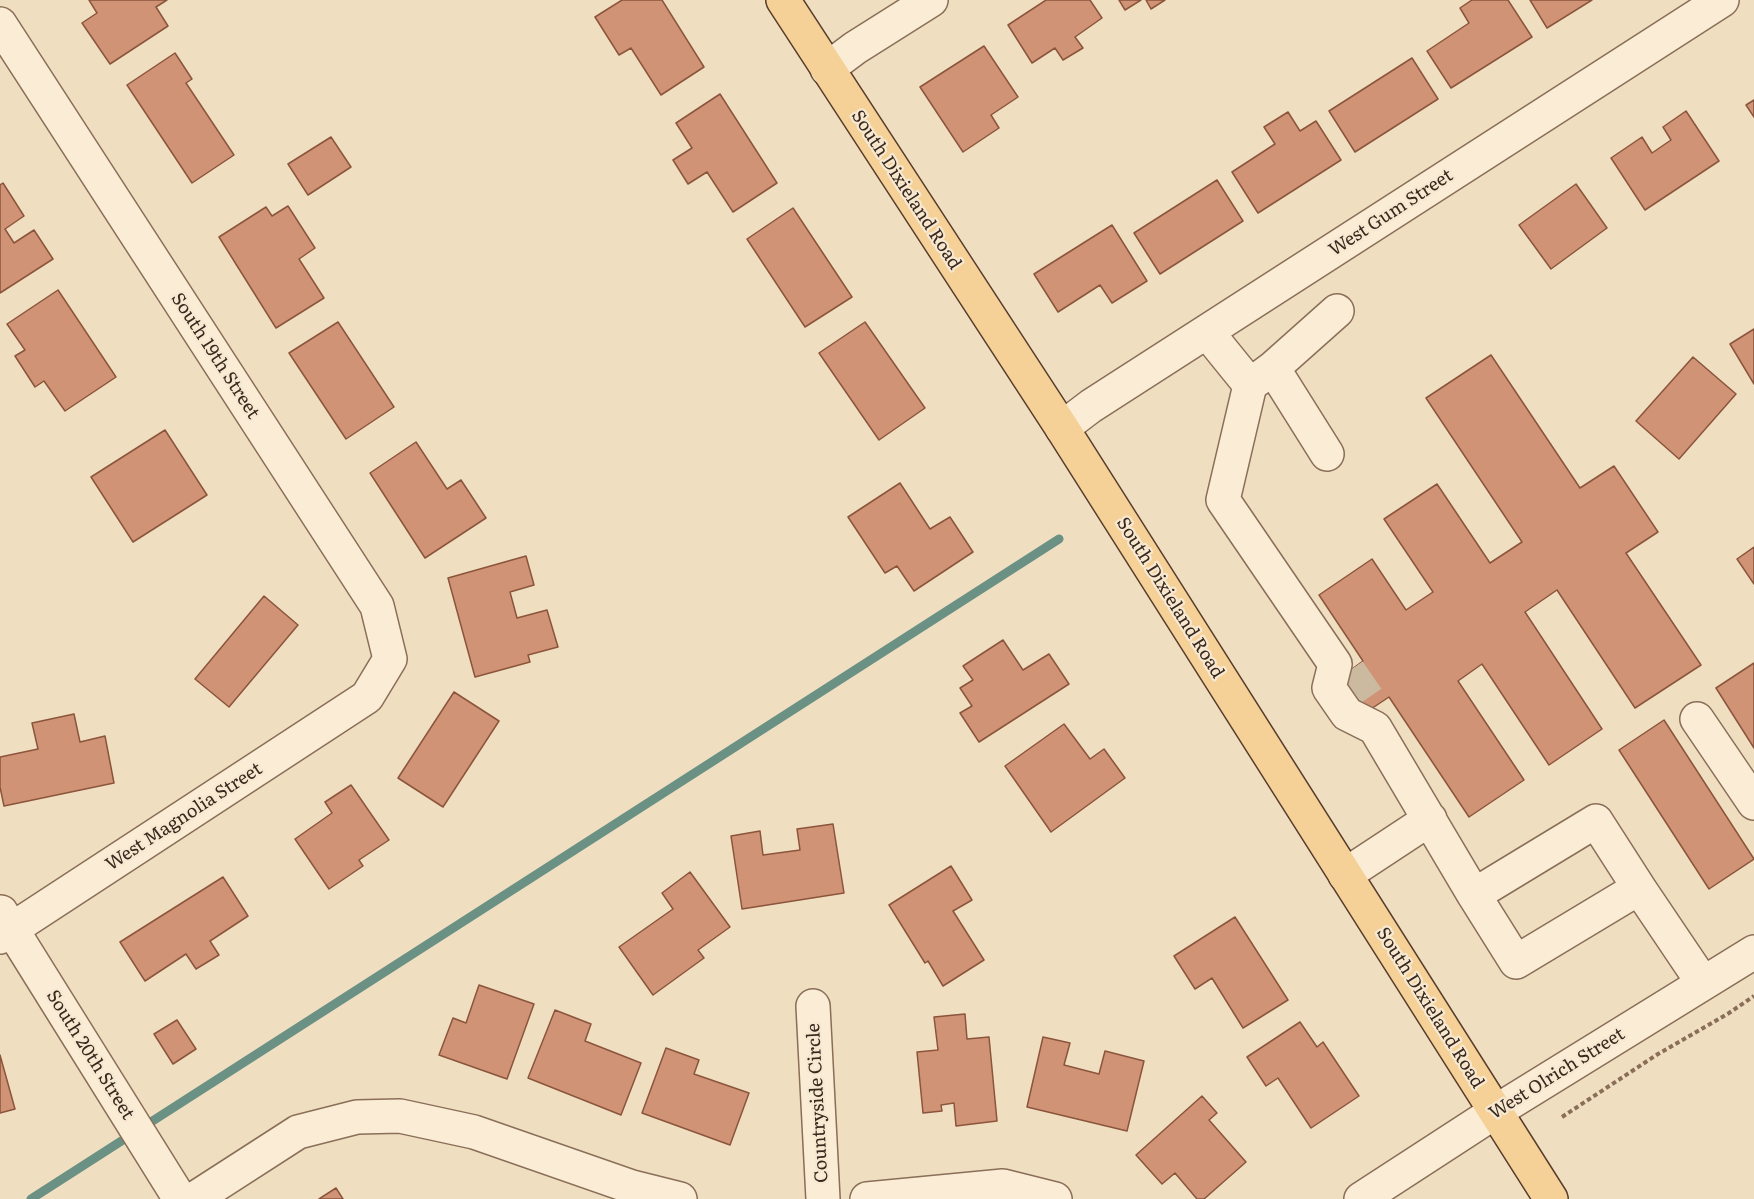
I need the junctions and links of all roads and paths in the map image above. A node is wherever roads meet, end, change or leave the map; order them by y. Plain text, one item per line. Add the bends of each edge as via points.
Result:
1 (783, 0) edge
2 (931, 0) edge
3 (1722, 0) edge
4 (0, 24) edge
5 (827, 69) junction
6 (1337, 310) dead end
7 (1208, 332) junction
8 (1262, 376) junction
9 (1062, 428) junction
10 (1327, 454) dead end
11 (368, 697) joint
12 (1697, 719) dead end
13 (1754, 803) edge
14 (1430, 819) junction
15 (1345, 875) junction
16 (1639, 888) junction
17 (1474, 895) junction
18 (4, 925) edge
19 (1753, 955) edge
20 (1703, 983) junction
21 (1754, 996) edge
22 (813, 1006) dead end
23 (1495, 1112) junction
24 (1562, 1117) dead end
25 (180, 1199) edge
26 (194, 1199) edge
27 (680, 1199) edge
28 (823, 1199) edge
29 (867, 1199) edge
30 (1055, 1199) edge
31 (1361, 1199) edge
32 (1551, 1199) edge

1 - 5 main road, South Dixieland Road
2 - 5 street
3 - 7 street, West Gum Street
4 - 11 street, South 19th Street via 377,606 390,659
5 - 9 main road, South Dixieland Road
6 - 8 street
7 - 8 street
7 - 9 street, West Gum Street
8 - 10 street
8 - 14 street via 1223,500 1342,667 1329,687 1347,714 1374,717
9 - 15 main road, South Dixieland Road
11 - 18 street, West Magnolia Street
12 - 13 street
14 - 15 street
14 - 17 street
15 - 23 main road, South Dixieland Road
16 - 17 street via 1596,821
16 - 17 street via 1516,962
16 - 20 street
18 - 25 street, South 20th Street
19 - 20 street, West Olrich Street
20 - 23 street, West Olrich Street
21 - 24 path
22 - 28 street, Countryside Circle
23 - 31 street, West Olrich Street
23 - 32 main road, South Dixieland Road
26 - 27 street via 298,1132 357,1117 400,1116 474,1132 632,1187
29 - 30 street via 1003,1186

